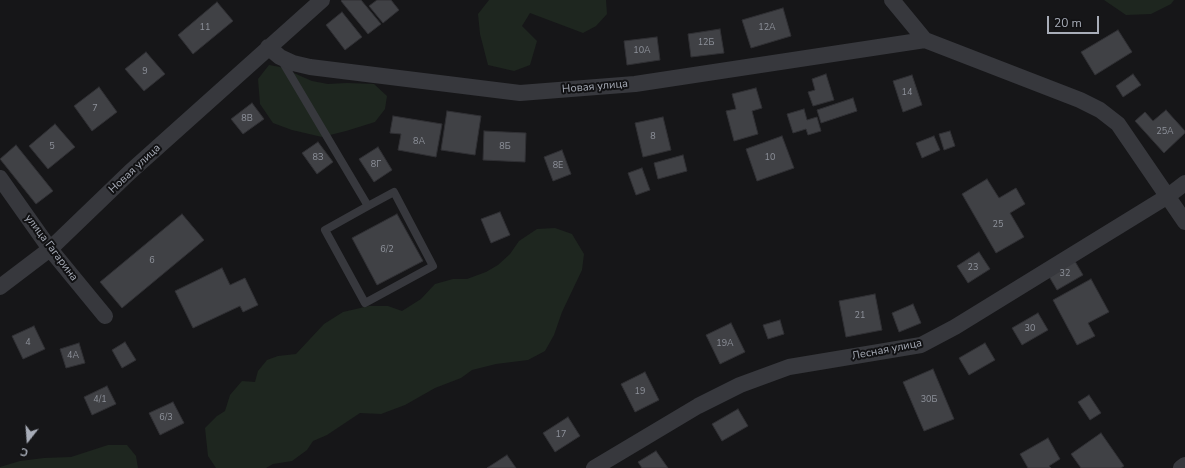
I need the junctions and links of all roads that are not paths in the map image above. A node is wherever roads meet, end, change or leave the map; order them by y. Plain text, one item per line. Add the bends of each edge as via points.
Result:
1 (322, 0) edge
2 (892, 0) edge
3 (925, 40) junction
4 (274, 52) junction
5 (0, 178) edge
6 (1185, 183) edge
7 (1168, 196) junction
8 (368, 206) junction
9 (1185, 222) edge
10 (50, 249) junction
11 (0, 287) edge
12 (105, 316) dead end
13 (1185, 465) edge
14 (594, 468) edge
15 (1181, 468) edge

1 - 4 street, Новая улица
2 - 3 street
3 - 4 street, Новая улица via 635,84 520,93 310,67 293,63
3 - 7 street via 1100,110 1118,124
4 - 8 lane
4 - 10 street, Новая улица via 130,172
5 - 10 street, улица Гагарина
6 - 7 street, Лесная улица
7 - 9 street
7 - 14 street, Лесная улица via 955,327 920,345 789,367 740,384
8 - 8 lane via 325,230 365,303 433,266 394,192
10 - 11 street, Новая улица
10 - 12 street, улица Гагарина
13 - 15 street

